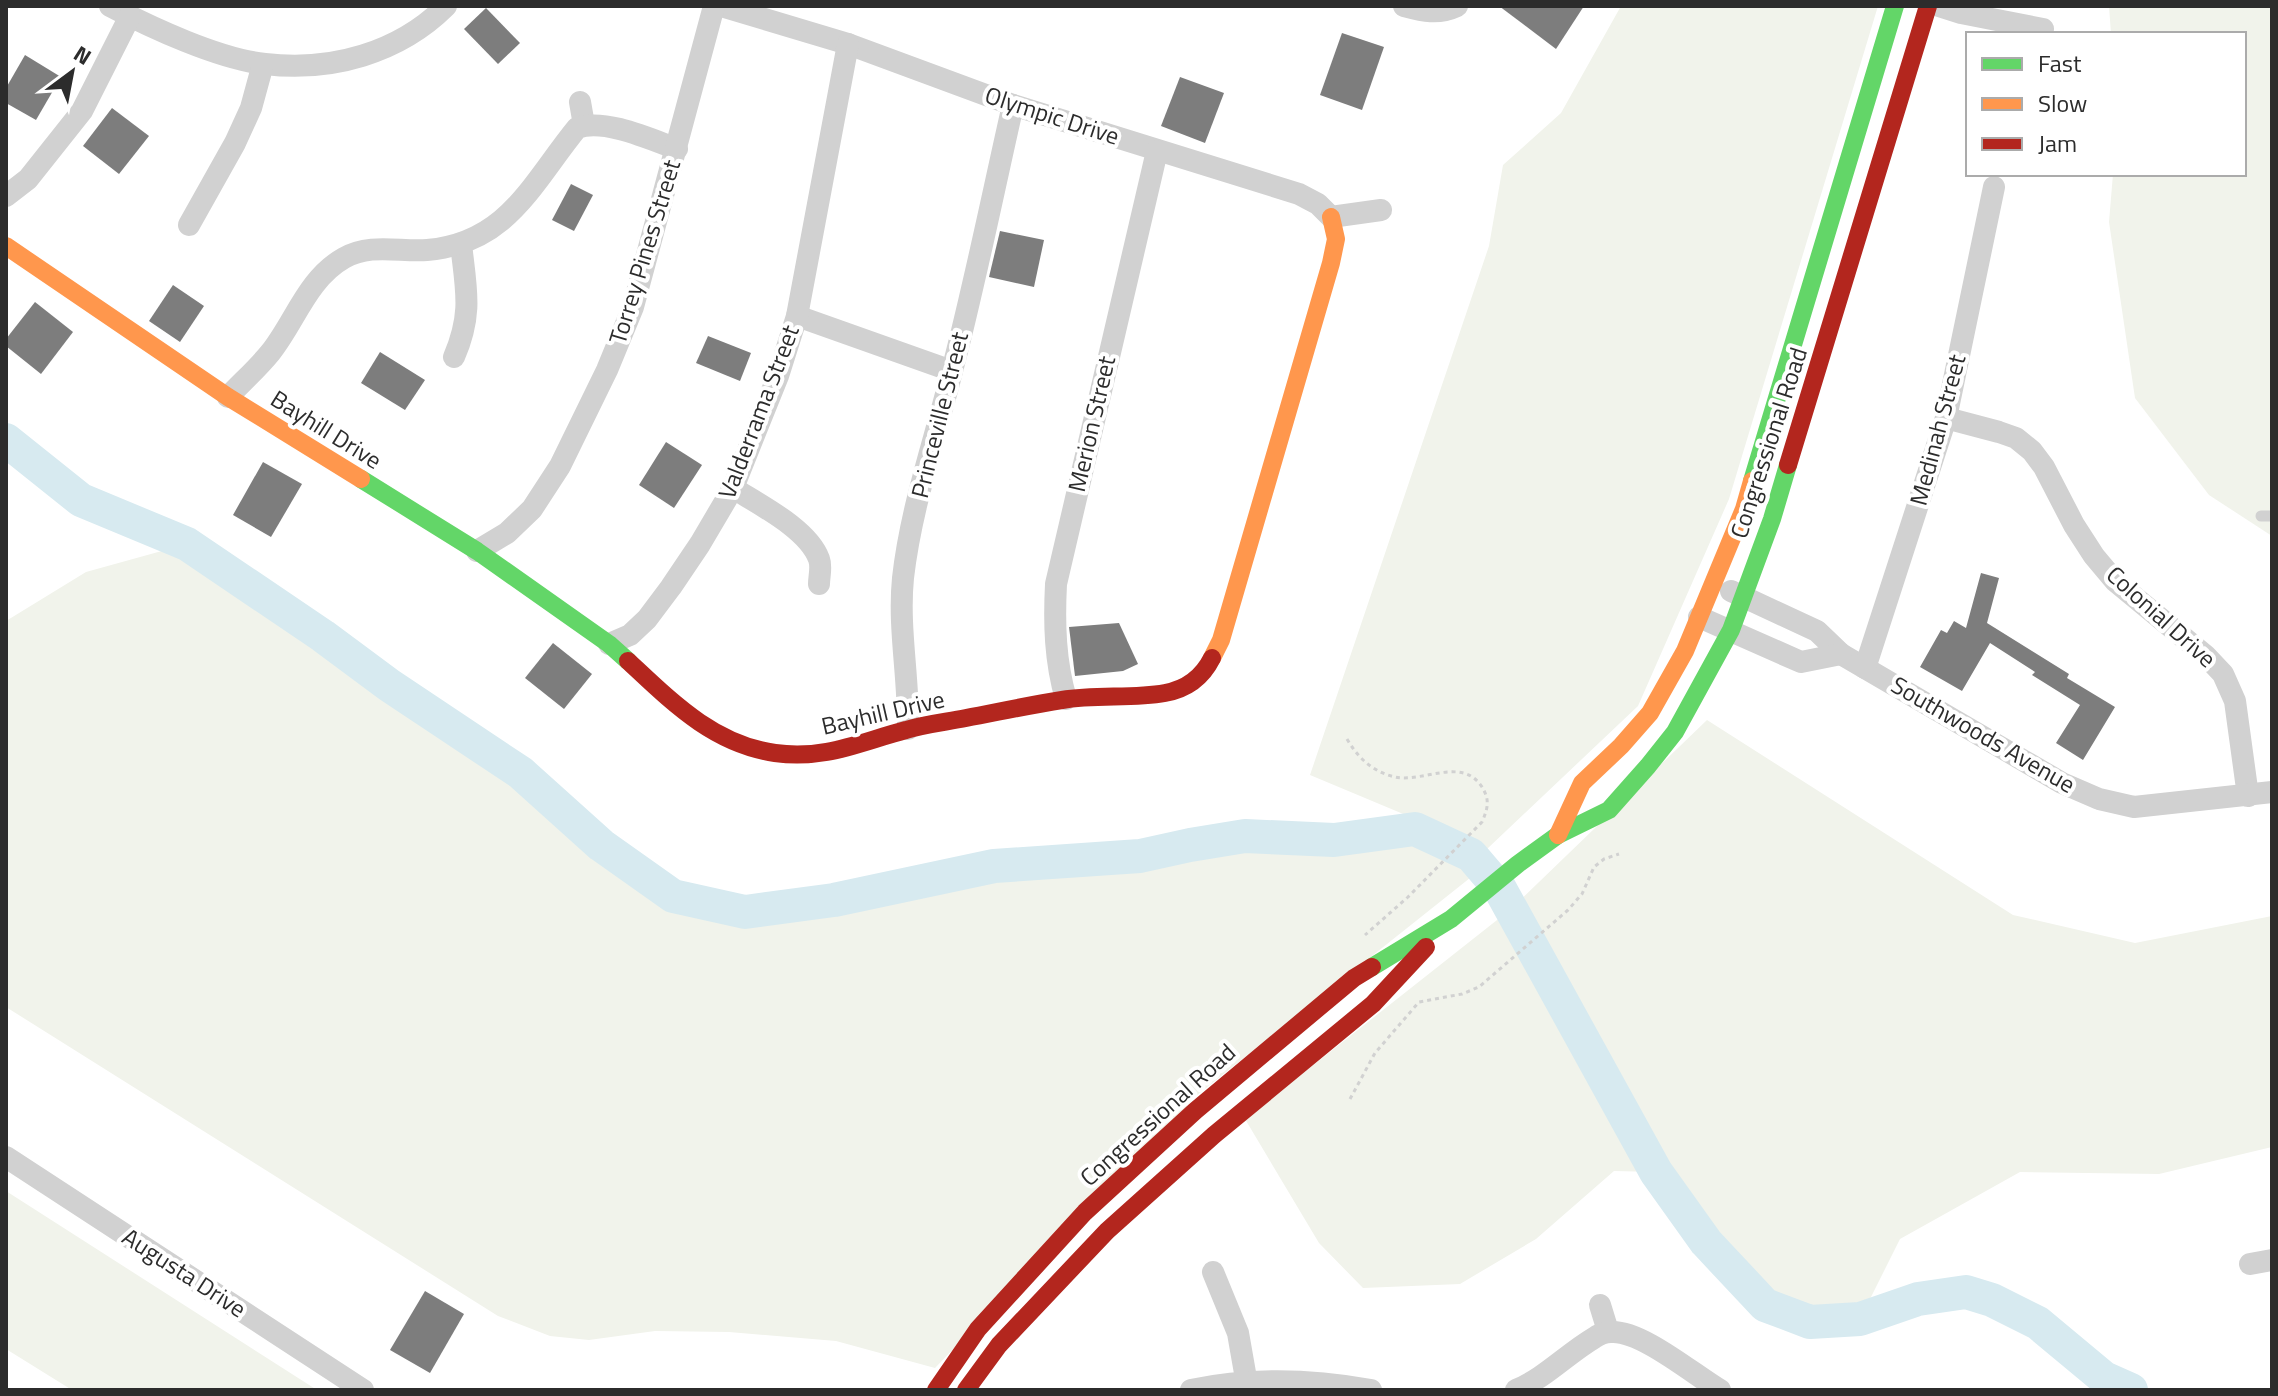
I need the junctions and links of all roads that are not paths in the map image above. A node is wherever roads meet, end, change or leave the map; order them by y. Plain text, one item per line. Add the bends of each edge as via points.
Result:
1 (446, 6) edge
2 (714, 6) edge
3 (721, 6) edge
4 (1404, 6) edge
5 (1457, 6) edge
6 (1895, 6) edge
7 (1928, 6) edge
8 (1939, 6) edge
9 (2049, 6) edge
10 (120, 11) edge
11 (2043, 31) edge
12 (848, 44) junction
13 (263, 64) junction
14 (580, 102) dead end
15 (1013, 105) junction
16 (584, 125) junction
17 (677, 149) junction
18 (1157, 151) junction
19 (1994, 187) dead end
20 (6, 196) edge
21 (1381, 210) dead end
22 (1331, 217) junction
23 (189, 225) dead end
24 (461, 244) junction
25 (6, 246) edge
26 (797, 316) junction
27 (454, 357) dead end
28 (952, 371) junction
29 (228, 397) junction
30 (1946, 418) junction
31 (733, 488) junction
32 (477, 551) junction
33 (819, 584) dead end
34 (1713, 584) junction
35 (1743, 596) junction
36 (1699, 617) junction
37 (1731, 630) junction
38 (609, 644) junction
39 (1841, 654) junction
40 (1865, 668) junction
41 (1066, 699) junction
42 (908, 729) junction
43 (2272, 792) edge
44 (2248, 796) junction
45 (1558, 835) junction
46 (1454, 918) junction
47 (6, 1157) edge
48 (2272, 1260) edge
49 (2250, 1264) dead end
50 (1213, 1272) dead end
51 (1600, 1305) dead end
52 (1608, 1331) junction
53 (1248, 1386) edge
54 (363, 1390) edge
55 (936, 1390) edge
56 (966, 1390) edge
57 (1191, 1390) edge
58 (1371, 1390) edge
59 (1516, 1390) edge
60 (1720, 1390) edge

1 - 13 street via 413,34 378,51 301,66
2 - 17 street, Torrey Pines Street
3 - 12 street, Olympic Drive
4 - 5 street via 1428,13
6 - 34 main road, Congressional Road via 1744,509
7 - 35 main road, Congressional Road via 1772,519
8 - 11 street
9 - 11 street
10 - 13 street via 186,40
10 - 20 street via 82,111 28,179
12 - 15 street, Olympic Drive
12 - 26 street, Valderrama Street
13 - 23 street via 235,143
14 - 16 street
15 - 18 street, Olympic Drive
15 - 28 street, Princeville Street
16 - 17 street
16 - 24 street via 503,219
17 - 32 street, Torrey Pines Street via 633,307 583,422 532,509
18 - 22 street, Olympic Drive via 1299,194
18 - 41 street, Merion Street via 1056,584 1054,626
19 - 30 street, Medinah Street
21 - 22 street
22 - 41 main road, Bayhill Drive via 1336,239 1331,263 1213,659 1190,685 1165,693
24 - 27 street via 468,311
24 - 29 street via 371,249 331,266 270,352
25 - 29 main road, Bayhill Drive
26 - 28 street
26 - 31 street, Valderrama Street
28 - 42 street, Princeville Street via 923,474 903,579
29 - 32 main road, Bayhill Drive
30 - 40 street, Medinah Street
30 - 44 street, Colonial Drive via 2016,438 2032,451 2074,525 2115,581 2223,674 2235,701
31 - 33 street via 792,526 812,546 821,562
31 - 38 street, Valderrama Street via 647,619 630,635
32 - 38 main road, Bayhill Drive
34 - 35 street, Southwoods Avenue
34 - 36 main road, Congressional Road
35 - 37 main road, Congressional Road
35 - 39 street, Southwoods Avenue via 1817,631
36 - 37 street
36 - 45 main road, Congressional Road via 1650,713 1582,783
37 - 39 street via 1801,662
37 - 45 main road, Congressional Road via 1675,732 1648,766 1609,810
38 - 42 main road, Bayhill Drive via 697,722 749,747 776,753 839,751
39 - 40 street, Southwoods Avenue
40 - 44 street, Southwoods Avenue via 2062,783 2099,799 2134,807
41 - 42 main road, Bayhill Drive
43 - 44 street, Southwoods Avenue
45 - 46 main road, Congressional Road
46 - 55 main road, Congressional Road via 1354,978 1173,1131 1085,1212 978,1329
46 - 56 main road, Congressional Road via 1373,1004 1107,1231 999,1345
47 - 54 street, Augusta Drive
48 - 49 street
50 - 53 street via 1238,1333
51 - 52 street
52 - 59 street
52 - 60 street via 1647,1343
53 - 57 street
53 - 58 street via 1283,1380

